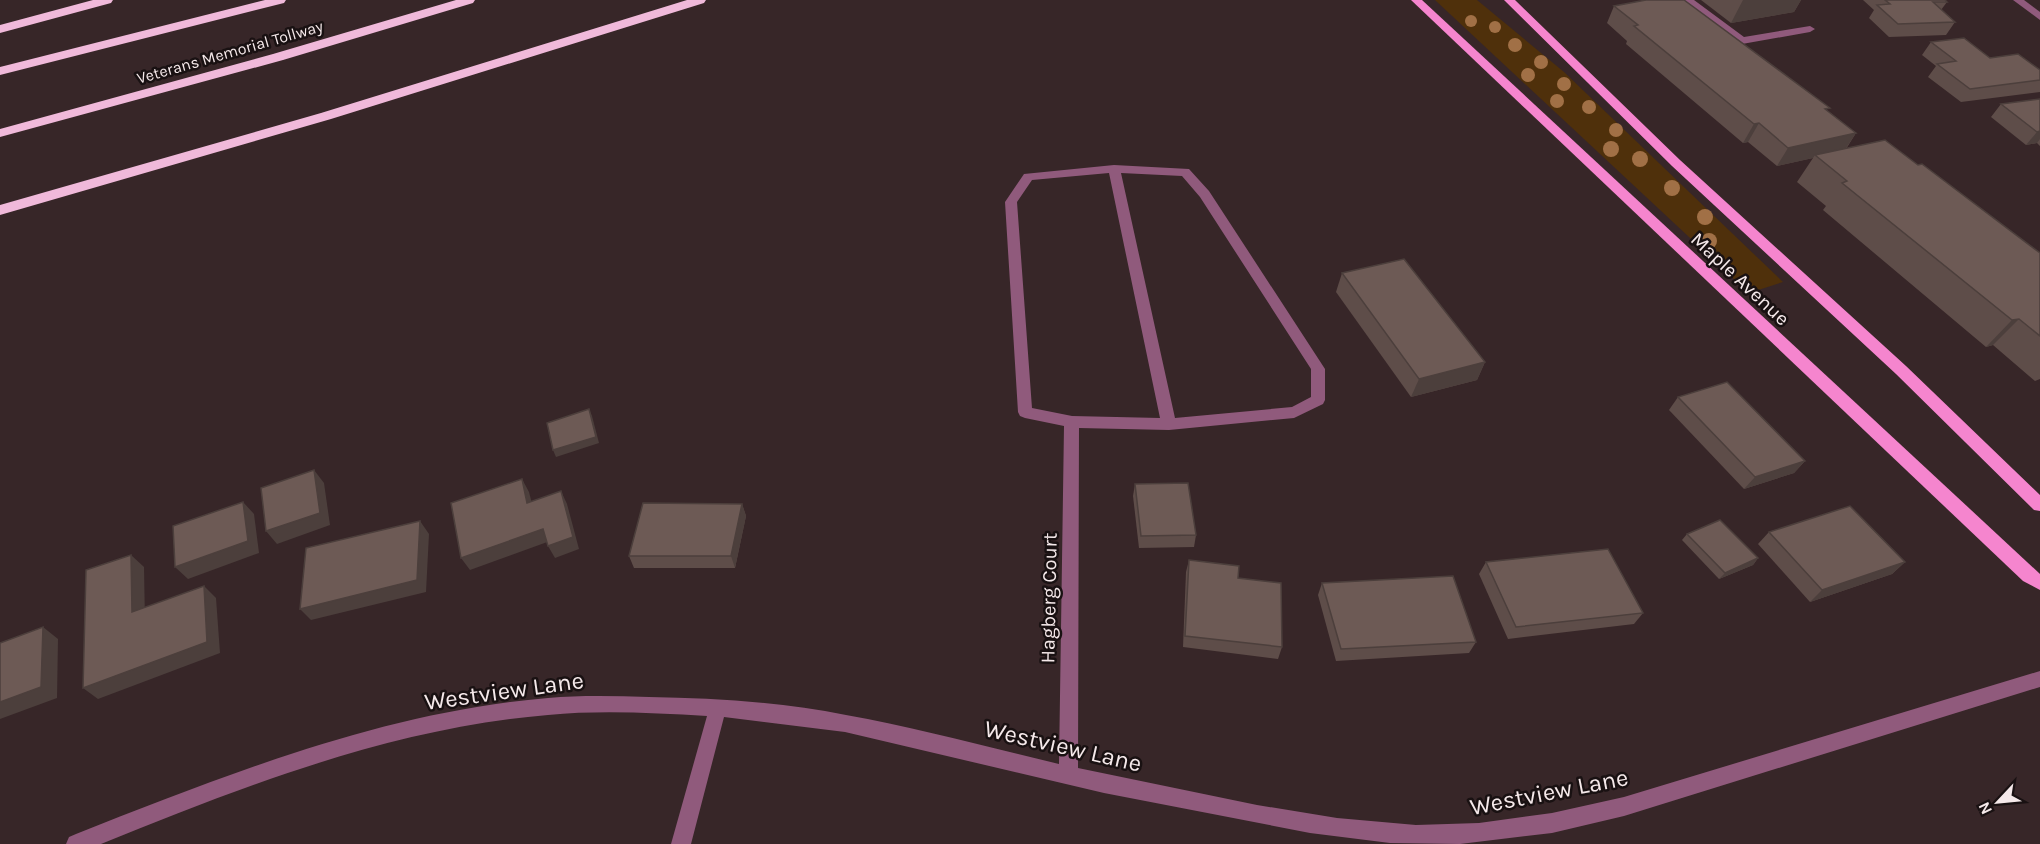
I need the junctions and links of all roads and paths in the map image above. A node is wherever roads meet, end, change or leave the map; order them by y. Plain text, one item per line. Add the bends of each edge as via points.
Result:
1 (107, 0) edge
2 (280, 0) edge
3 (469, 0) edge
4 (700, 0) edge
5 (1416, 0) edge
6 (1509, 0) edge
7 (1687, 0) edge
8 (2018, 0) edge
9 (2040, 17) edge
10 (0, 29) edge
11 (1810, 29) dead end
12 (0, 71) edge
13 (0, 133) edge
14 (1114, 169) junction
15 (0, 210) edge
16 (1072, 422) junction
17 (1168, 424) junction
18 (2040, 505) edge
19 (2040, 583) edge
20 (2040, 679) edge
21 (718, 706) junction
22 (1068, 775) junction
23 (1435, 840) edge
24 (76, 844) edge
25 (681, 844) edge

1 - 10 highway
2 - 12 highway, Veterans Memorial Tollway
3 - 13 highway, Veterans Memorial Tollway
4 - 15 highway via 326,116
5 - 19 main road, Maple Avenue
6 - 18 main road via 1676,163
7 - 11 street via 1742,41
8 - 9 street
14 - 16 street via 1028,177 1011,202 1025,412
14 - 17 street
14 - 17 street via 1185,172 1205,194 1318,369 1318,400 1294,412
16 - 17 street
16 - 22 street, Hagberg Court
20 - 23 street, Westview Lane via 1655,797 1518,829
21 - 22 street, Westview Lane via 846,724
21 - 24 street, Westview Lane via 534,707 416,728 256,774
21 - 25 street
22 - 23 street, Westview Lane via 1279,818

